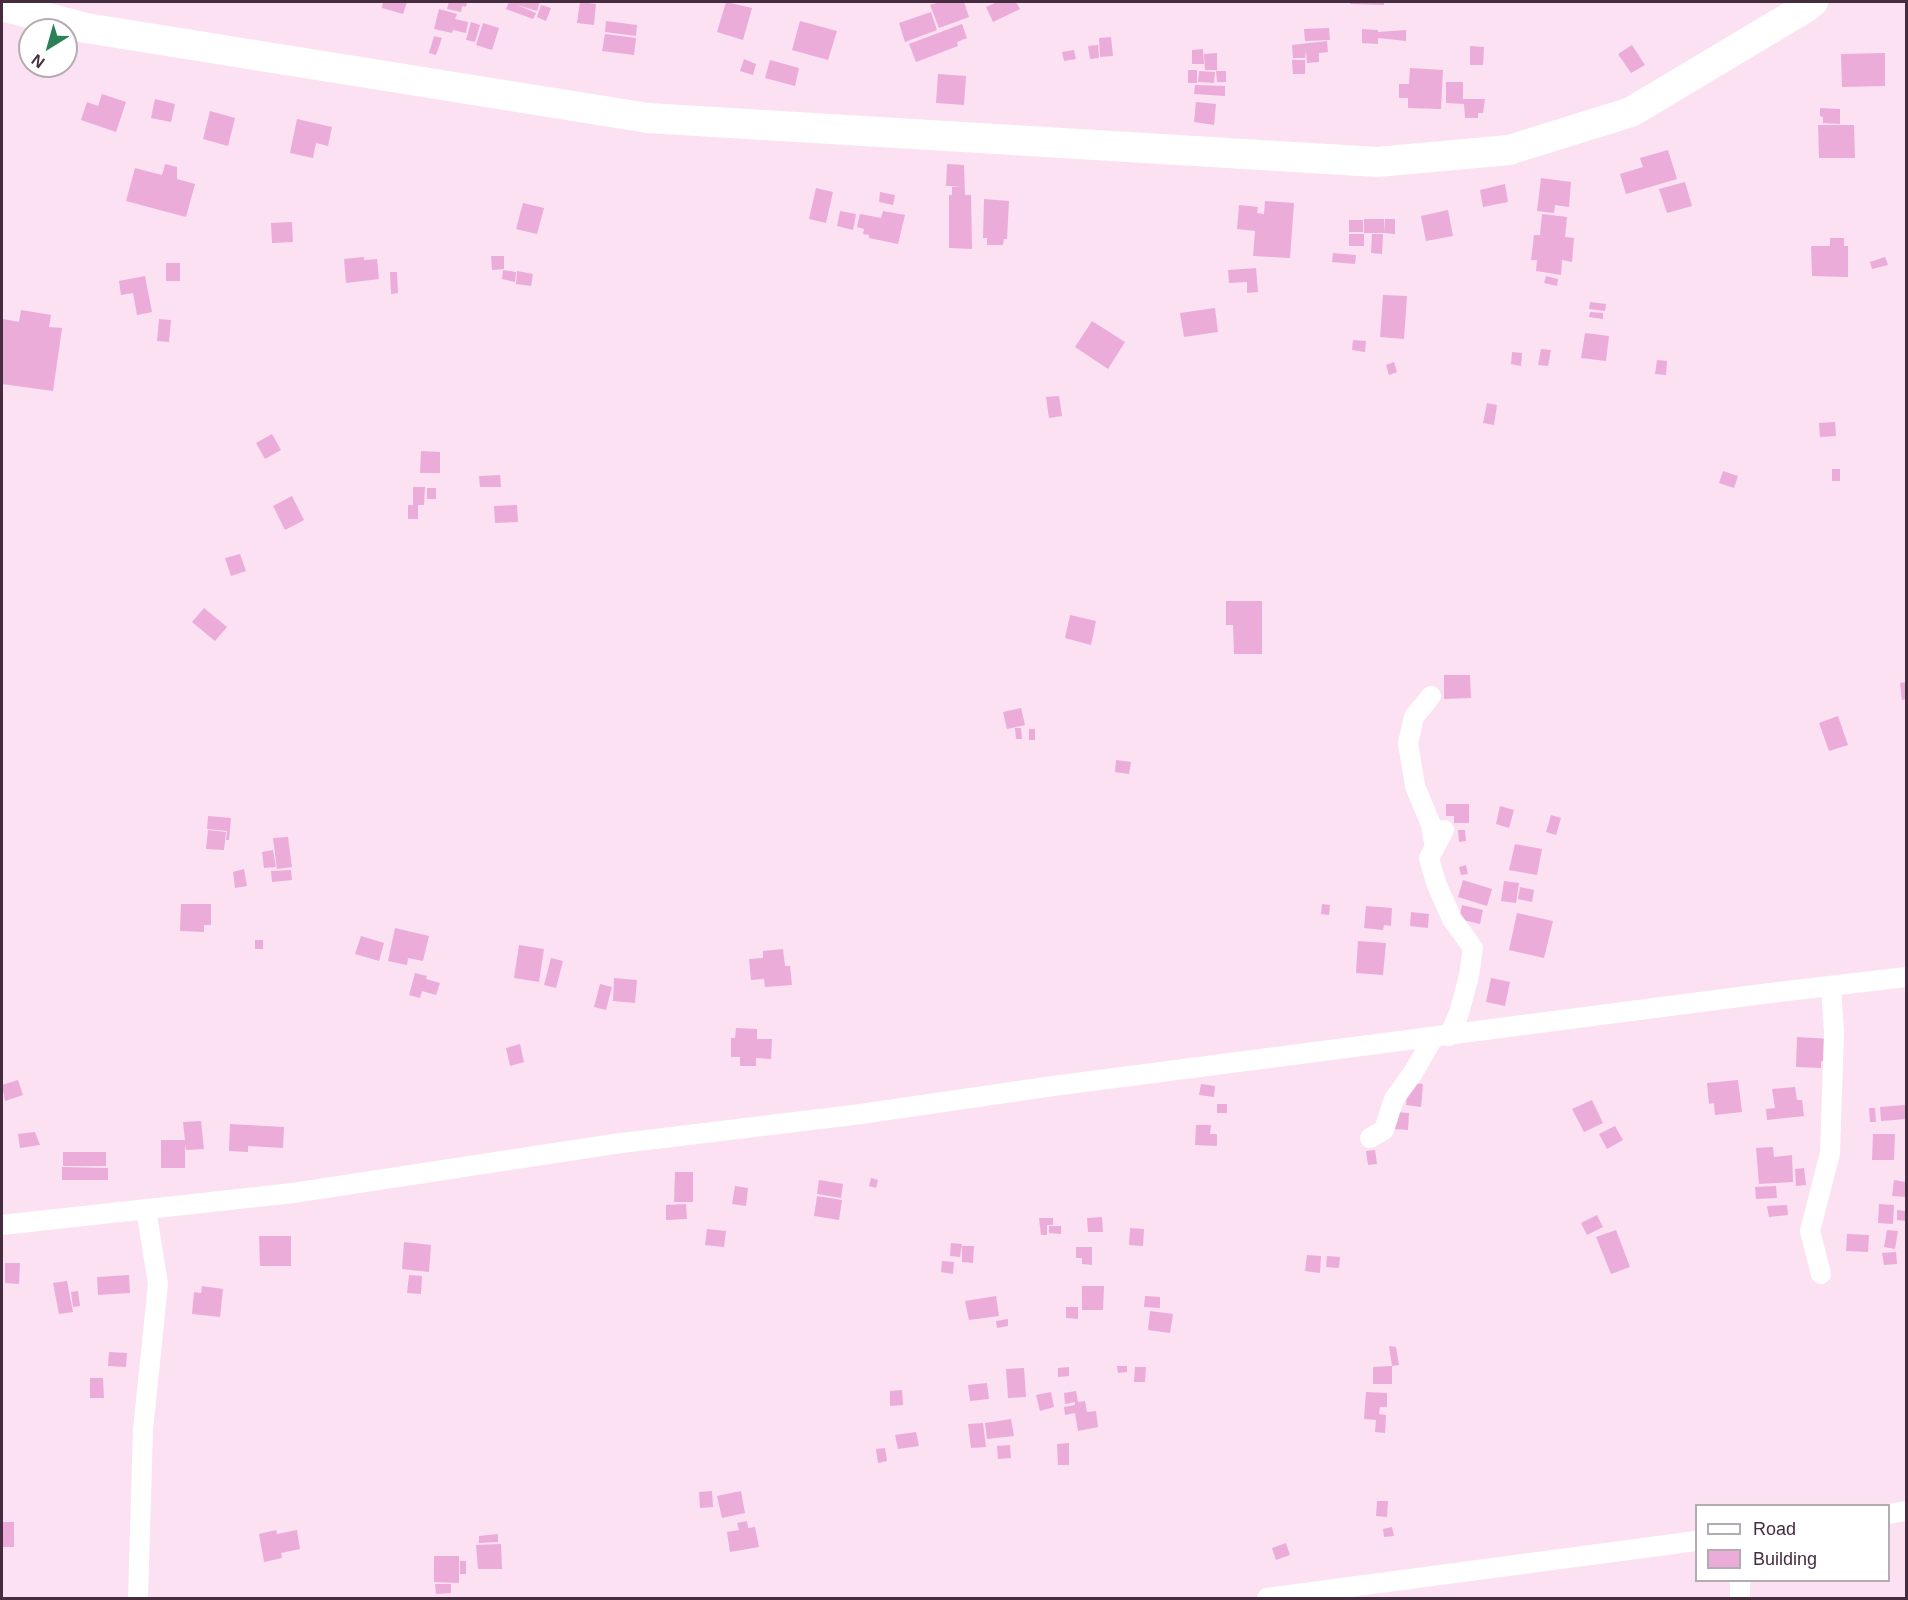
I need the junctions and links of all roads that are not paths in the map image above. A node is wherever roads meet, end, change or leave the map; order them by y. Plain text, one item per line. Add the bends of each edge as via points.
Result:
1 (1814, 2) edge
2 (2, 6) edge
3 (1431, 696) dead end
4 (1906, 977) edge
5 (1831, 986) junction
6 (1441, 1037) junction
7 (1370, 1138) dead end
8 (146, 1209) junction
9 (2, 1225) edge
10 (1821, 1274) dead end
11 (1906, 1511) edge
12 (1890, 1514) edge
13 (1695, 1541) edge
14 (1740, 1582) edge
15 (138, 1599) edge
16 (1267, 1599) edge
17 (1740, 1599) edge

1 - 2 main road via 1631,112 1509,150 1377,162 648,118 86,27
3 - 6 street via 1414,717 1408,743 1415,786 1440,838 1429,858 1436,883 1452,919 1473,948 1459,1013
4 - 5 street
5 - 6 street
5 - 10 street via 1834,1032 1830,1153 1810,1231
6 - 7 street via 1394,1099 1384,1130
6 - 8 street via 614,1144 292,1193
8 - 9 street
8 - 15 street via 158,1284 143,1430
11 - 12 street
13 - 16 street
14 - 17 street

